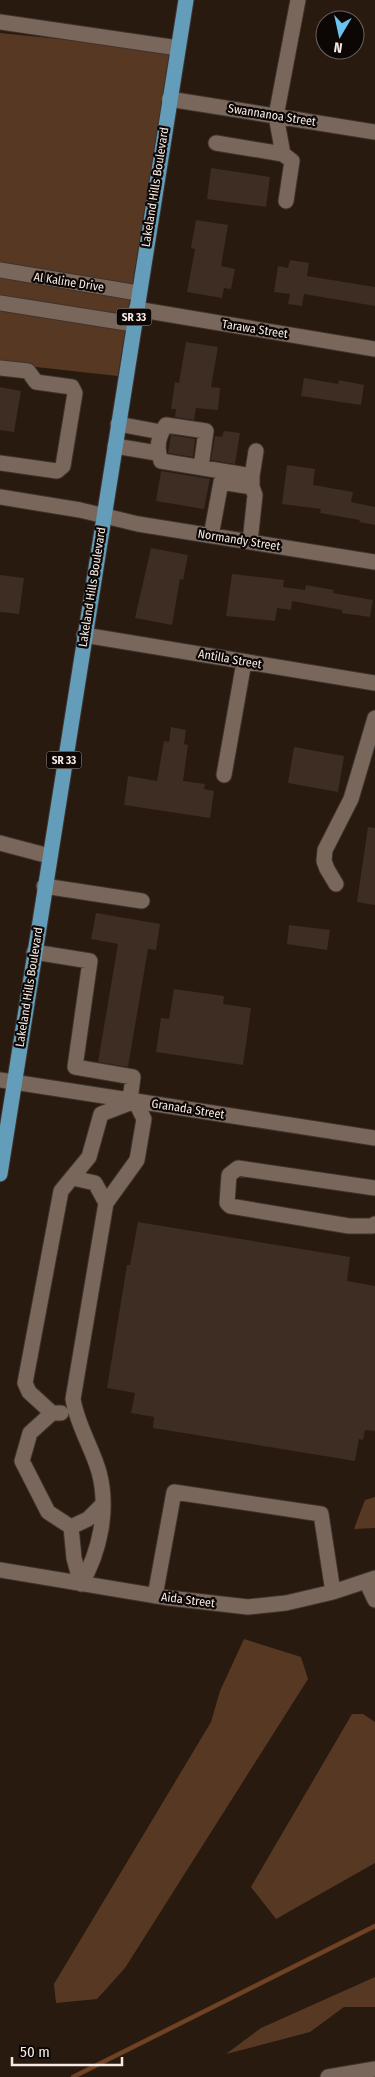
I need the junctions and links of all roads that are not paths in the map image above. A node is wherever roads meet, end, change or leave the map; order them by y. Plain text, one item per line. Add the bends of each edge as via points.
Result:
1 (186, 0) edge
2 (298, 0) edge
3 (0, 22) edge
4 (178, 48) junction
5 (169, 99) junction
6 (276, 116) junction
7 (375, 132) edge
8 (216, 143) dead end
9 (283, 154) junction
10 (286, 202) dead end
11 (0, 270) edge
12 (138, 293) junction
13 (0, 303) edge
14 (136, 309) junction
15 (133, 324) junction
16 (375, 348) edge
17 (0, 368) edge
18 (118, 424) junction
19 (161, 432) junction
20 (115, 446) junction
21 (256, 451) dead end
22 (157, 453) junction
23 (0, 463) edge
24 (201, 467) junction
25 (252, 482) junction
26 (0, 497) edge
27 (104, 516) junction
28 (211, 536) junction
29 (250, 542) junction
30 (375, 562) edge
31 (84, 635) junction
32 (244, 662) junction
33 (375, 683) edge
34 (375, 718) edge
35 (224, 775) dead end
36 (0, 843) edge
37 (49, 856) junction
38 (336, 884) dead end
39 (44, 886) junction
40 (142, 902) dead end
41 (34, 952) junction
42 (75, 1067) junction
43 (7, 1081) edge
44 (71, 1091) junction
45 (132, 1100) junction
46 (375, 1138) edge
47 (0, 1174) edge
48 (73, 1178) junction
49 (375, 1188) edge
50 (106, 1203) junction
51 (375, 1224) edge
52 (75, 1412) junction
53 (52, 1413) junction
54 (102, 1505) junction
55 (71, 1527) junction
56 (0, 1570) edge
57 (371, 1579) edge
58 (81, 1584) junction
59 (333, 1592) junction
60 (156, 1596) junction
61 (375, 1600) edge
62 (375, 2069) edge
63 (356, 2074) edge
64 (328, 2077) edge

1 - 4 main road, Lakeland Hills Boulevard / SR 33
2 - 6 street
3 - 4 street
4 - 5 main road, Lakeland Hills Boulevard / SR 33
5 - 6 street, Swannanoa Street
5 - 12 main road, Lakeland Hills Boulevard / SR 33
6 - 7 street, Swannanoa Street
6 - 9 street
8 - 9 street
9 - 10 street via 292,161
11 - 12 street, Al Kaline Drive
12 - 14 main road, Lakeland Hills Boulevard / SR 33
13 - 15 street
14 - 15 main road, Lakeland Hills Boulevard / SR 33
14 - 16 street, Tarawa Street
15 - 18 main road, Lakeland Hills Boulevard / SR 33
17 - 23 street via 28,371 36,382 72,387 75,393 63,466 57,471
18 - 19 street
18 - 20 main road, Lakeland Hills Boulevard / SR 33
19 - 22 street
19 - 24 street via 166,425 206,431
20 - 22 street
20 - 27 main road, Lakeland Hills Boulevard / SR 33
21 - 25 street
22 - 24 street via 161,462
24 - 25 street
25 - 28 street via 221,482
25 - 29 street via 255,495
26 - 27 street, Normandy Street
27 - 28 street, Normandy Street
27 - 31 main road, Lakeland Hills Boulevard / SR 33
28 - 29 street, Normandy Street
29 - 30 street, Normandy Street
31 - 32 street, Antilla Street
31 - 37 main road, Lakeland Hills Boulevard / SR 33
32 - 33 street, Antilla Street
32 - 35 street
34 - 38 street via 351,800 325,850 324,861
36 - 37 street
37 - 39 main road, Lakeland Hills Boulevard / SR 33
39 - 40 street
39 - 41 main road, Lakeland Hills Boulevard / SR 33
41 - 42 street via 90,961
41 - 43 main road, Lakeland Hills Boulevard / SR 33
42 - 44 street
42 - 45 street via 133,1077
43 - 44 street, Granada Street
43 - 47 main road, Lakeland Hills Boulevard / SR 33
44 - 45 street, Granada Street
45 - 46 street, Granada Street
45 - 48 street via 101,1114 90,1157
45 - 50 street via 144,1119 137,1160
48 - 50 street via 95,1183
48 - 53 street via 61,1191 25,1383 29,1392
49 - 51 street via 238,1168 229,1175 227,1203 349,1226
50 - 52 street via 73,1399
52 - 53 street
52 - 54 street via 99,1472
53 - 55 street via 30,1433 22,1461 48,1512
54 - 55 street via 88,1519
54 - 58 street via 96,1552
55 - 58 street
56 - 58 street, Aida Street
57 - 59 street, Aida Street
57 - 61 street
58 - 60 street, Aida Street
59 - 60 street, Aida Street via 272,1606 248,1607
59 - 60 street via 321,1514 174,1492
62 - 63 street
63 - 64 street

